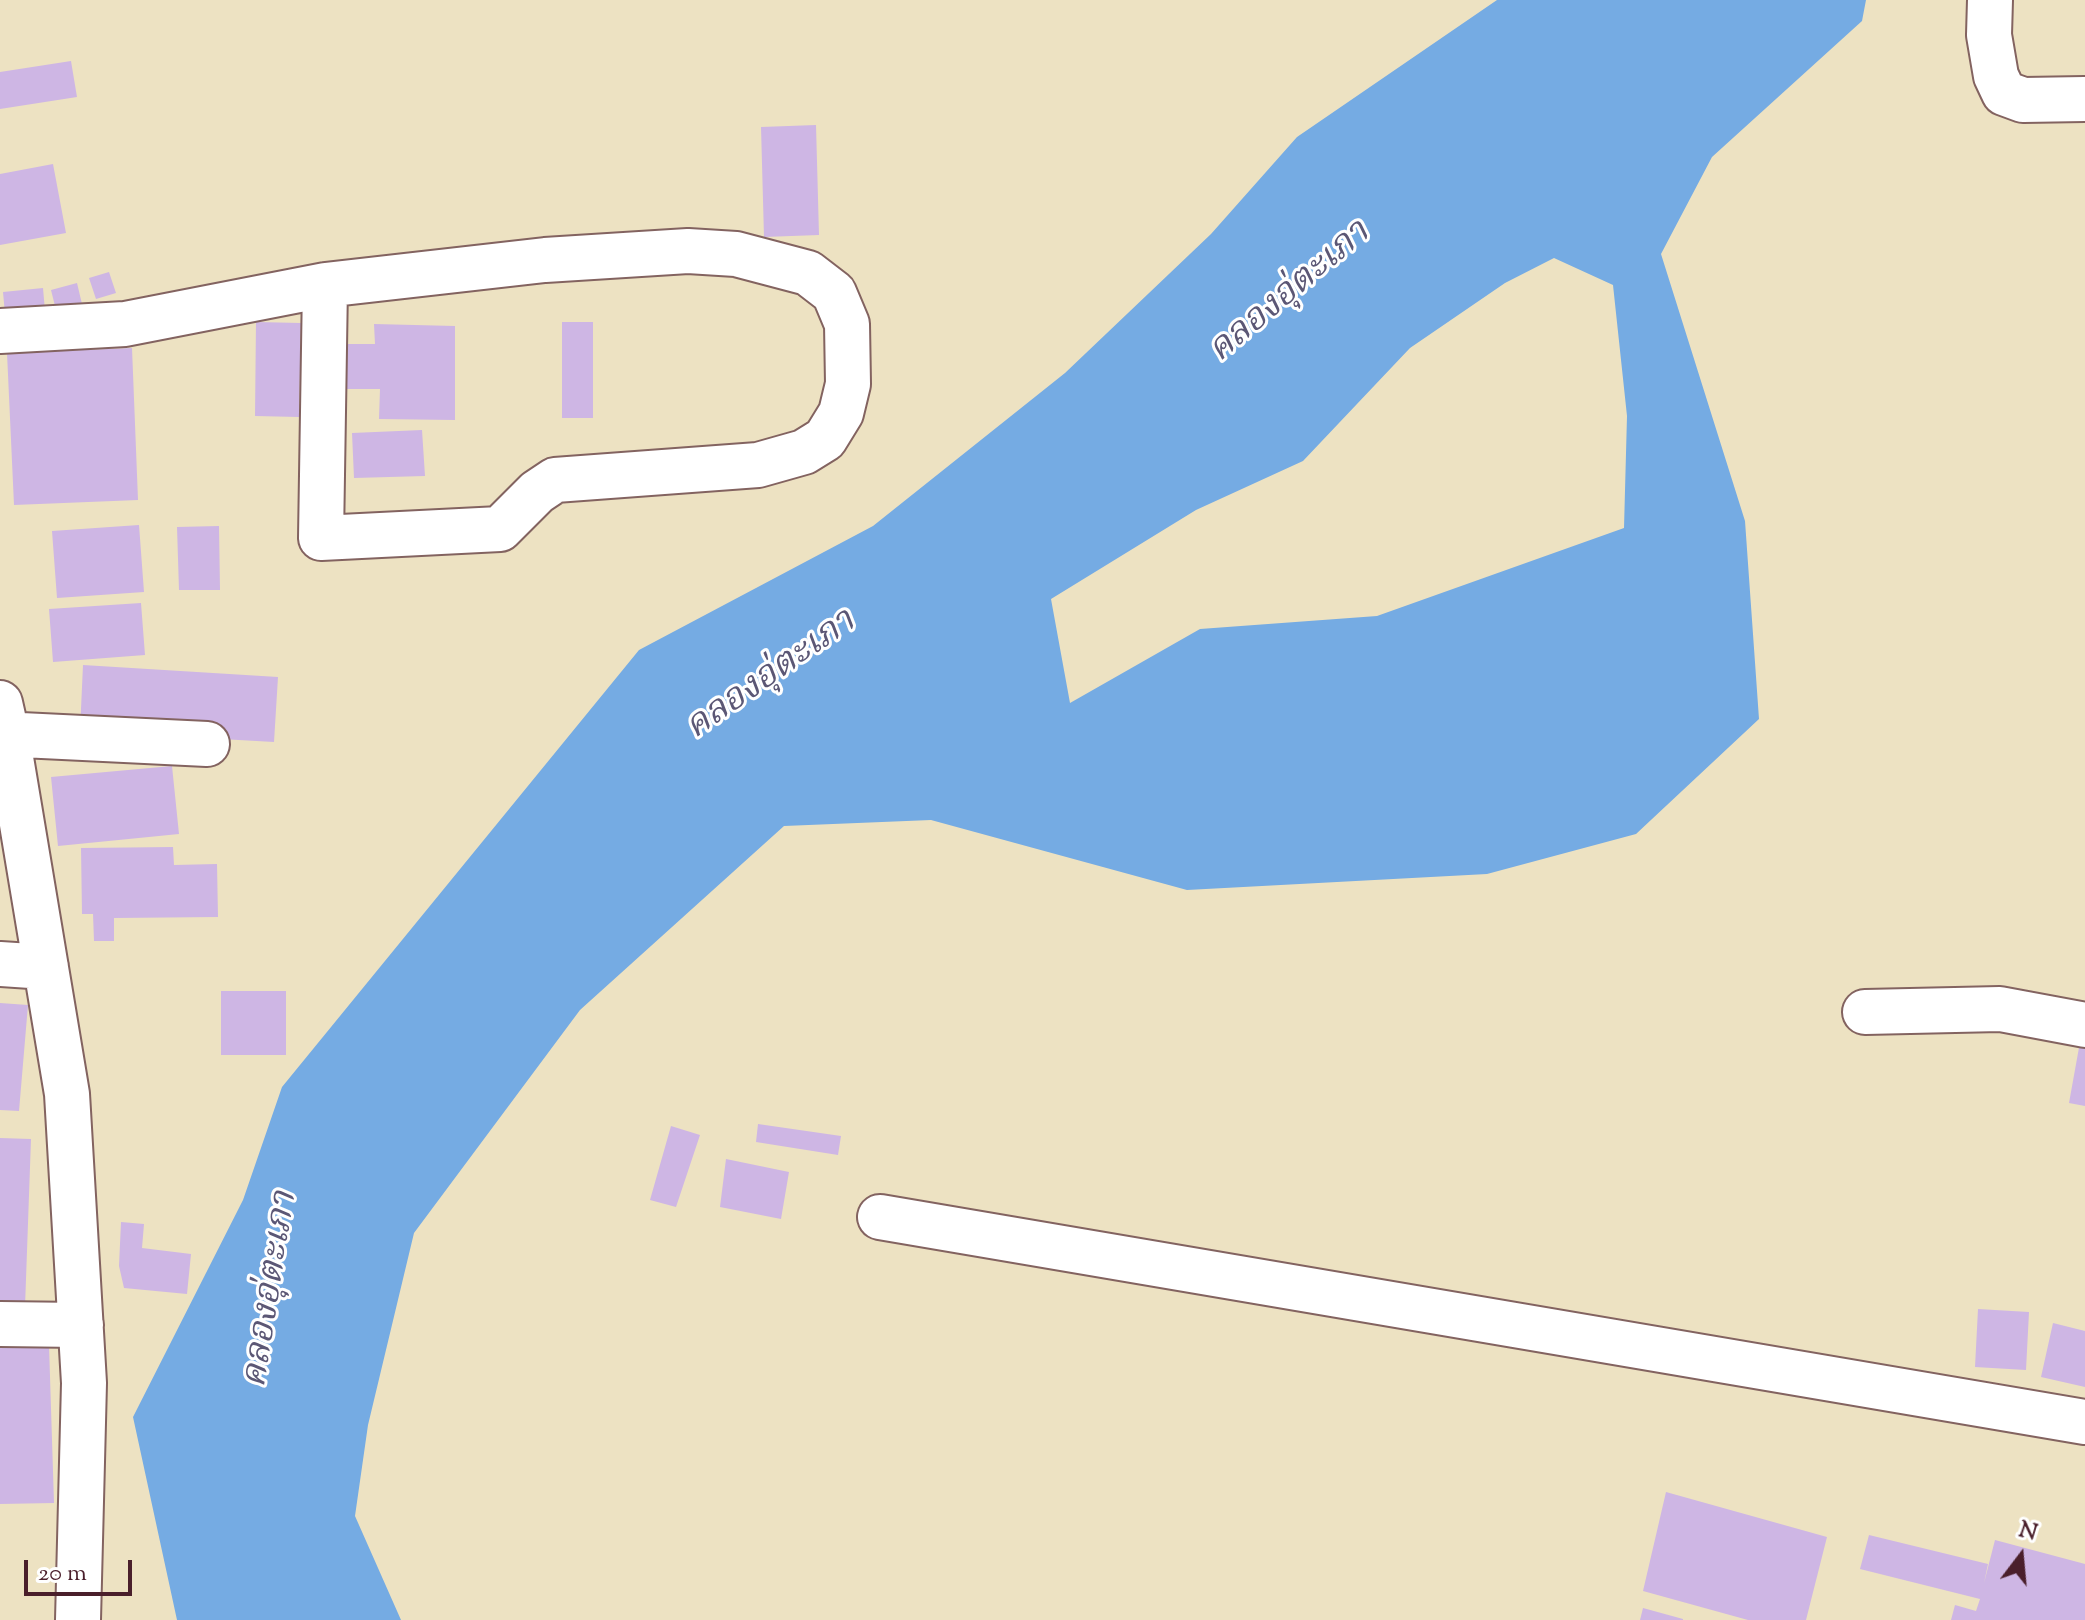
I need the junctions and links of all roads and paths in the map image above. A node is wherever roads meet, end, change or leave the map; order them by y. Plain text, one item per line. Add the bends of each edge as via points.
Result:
1 (1990, 0) edge
2 (2085, 99) edge
3 (325, 285) junction
4 (0, 331) edge
5 (2, 724) edge
6 (207, 744) dead end
7 (0, 964) edge
8 (46, 967) junction
9 (1865, 1012) dead end
10 (2085, 1025) edge
11 (880, 1217) dead end
12 (0, 1324) edge
13 (81, 1325) junction
14 (2085, 1422) edge
15 (78, 1620) edge

1 - 2 street via 1989,35 2004,93 2023,100
3 - 3 street via 545,260 688,251 736,254 808,273 834,293 847,324 848,384 841,413 825,439 804,452 758,465 555,480 500,529 321,538
3 - 4 street via 125,324
5 - 6 street
5 - 8 street
7 - 8 street
8 - 13 street via 67,1094
9 - 10 street via 2000,1009
11 - 14 street
12 - 13 street
13 - 15 street

